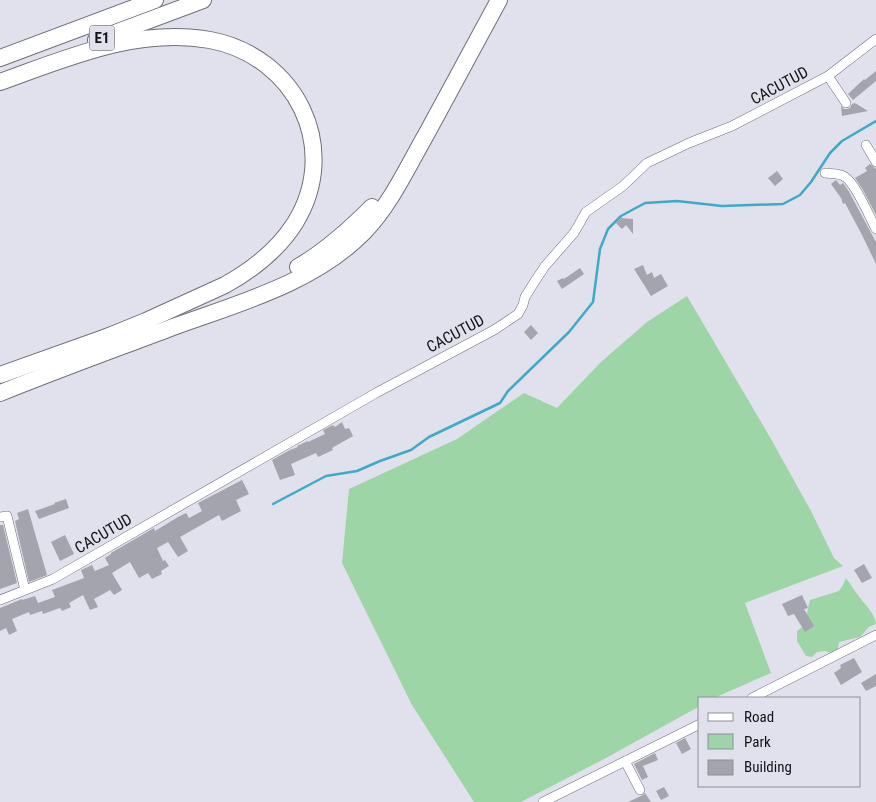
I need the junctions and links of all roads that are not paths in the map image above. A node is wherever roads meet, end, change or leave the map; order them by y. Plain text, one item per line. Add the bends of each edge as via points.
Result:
1 (155, 0) edge
2 (203, 0) edge
3 (499, 0) edge
4 (875, 42) edge
5 (0, 58) edge
6 (0, 75) edge
7 (828, 76) junction
8 (0, 82) edge
9 (846, 103) dead end
10 (866, 146) dead end
11 (876, 162) edge
12 (825, 173) dead end
13 (403, 176) junction
14 (873, 215) edge
15 (876, 229) edge
16 (107, 337) junction
17 (0, 375) edge
18 (0, 393) edge
19 (0, 517) edge
20 (25, 590) junction
21 (0, 600) edge
22 (876, 635) edge
23 (754, 697) edge
24 (698, 725) edge
25 (625, 761) junction
26 (640, 790) dead end
27 (543, 802) edge

1 - 5 highway, E1
2 - 6 highway, E1
3 - 13 highway
4 - 7 street, CACUTUD
7 - 9 street
7 - 20 street, CACUTUD via 732,126 647,163 623,186 586,212 574,233 545,266 525,296 518,314 494,330 376,393 53,579
8 - 16 highway via 129,41 185,37 239,48 261,61 286,84 304,111 312,136 313,176 303,207 283,239 259,262 225,285
10 - 11 street
12 - 14 street via 846,177
13 - 16 highway via 347,232 302,264 260,284
13 - 18 highway via 382,210 364,231 312,272 277,289
14 - 15 street
16 - 17 highway
19 - 20 street via 7,516
20 - 21 street, CACUTUD
22 - 23 street
24 - 25 street
25 - 26 street
25 - 27 street

